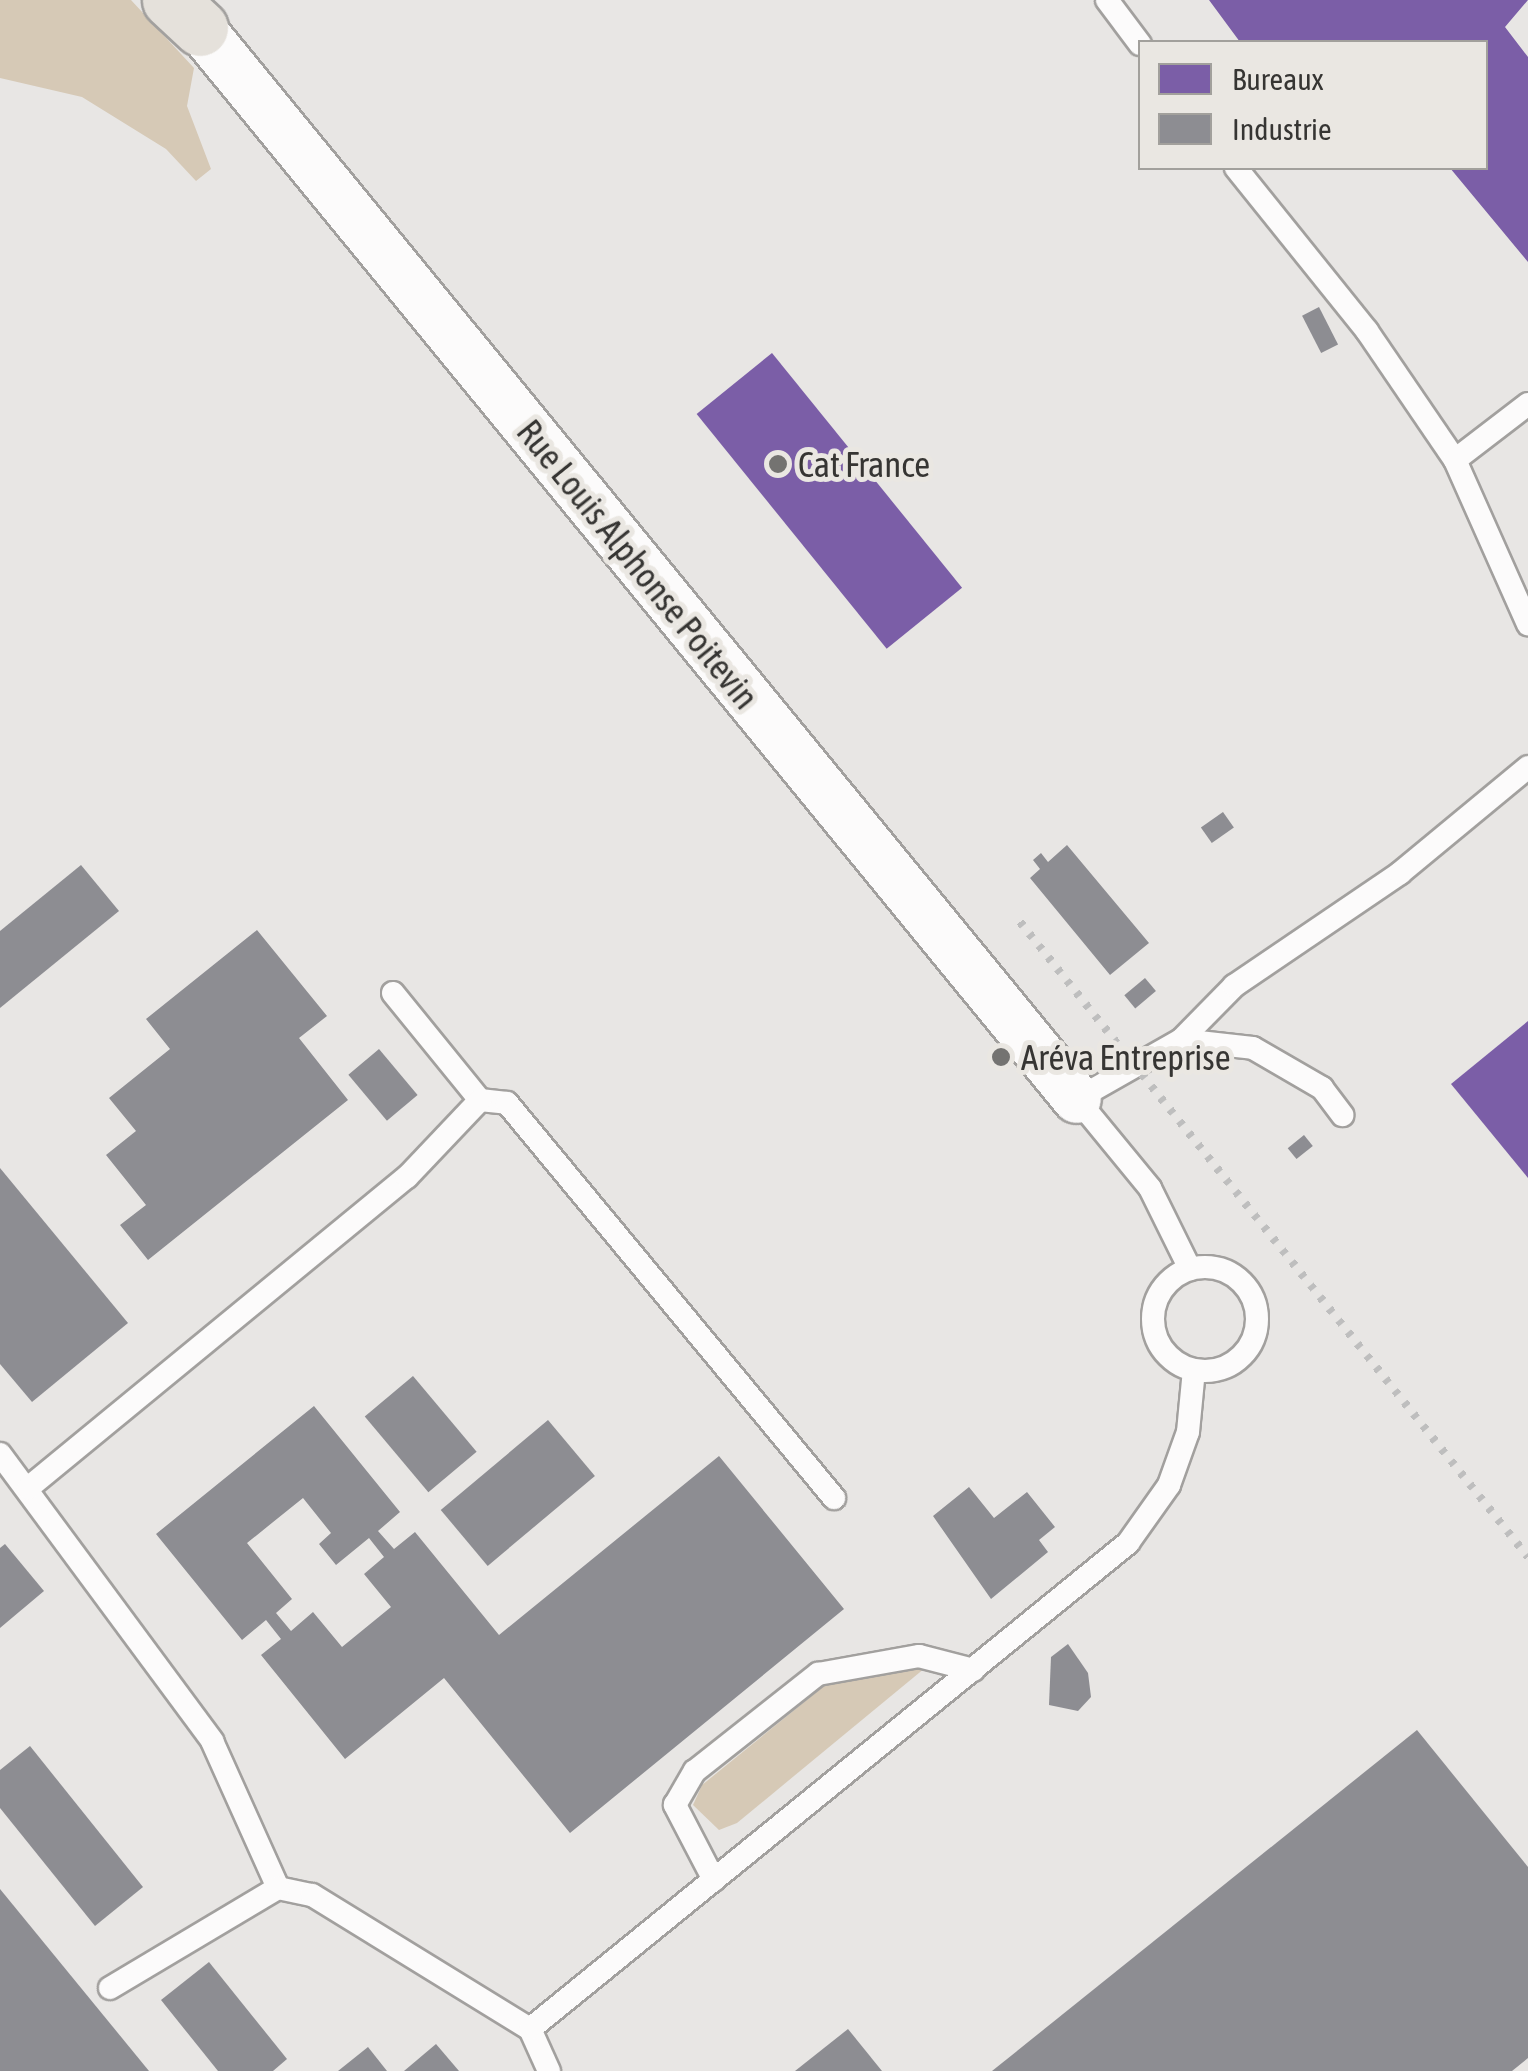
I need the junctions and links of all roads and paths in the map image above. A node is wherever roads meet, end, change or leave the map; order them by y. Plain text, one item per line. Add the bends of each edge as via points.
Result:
1 (1108, 0) edge
2 (185, 9) edge
3 (1138, 41) edge
4 (1238, 170) edge
5 (1528, 404) edge
6 (1455, 460) junction
7 (1528, 624) edge
8 (1528, 767) edge
9 (393, 993) dead end
10 (1181, 1040) junction
11 (1077, 1099) junction
12 (480, 1100) junction
13 (1342, 1115) dead end
14 (1190, 1270) junction
15 (1194, 1370) junction
16 (0, 1454) edge
17 (28, 1488) junction
18 (834, 1498) dead end
19 (973, 1670) junction
20 (714, 1880) junction
21 (278, 1888) junction
22 (110, 1988) dead end
23 (530, 2029) junction
24 (549, 2071) edge

1 - 3 lane
2 - 11 street, Rue Louis Alphonse Poitevin
4 - 6 lane via 1367,331
5 - 6 lane
6 - 7 lane
8 - 10 lane via 1400,872 1234,986
9 - 12 lane
10 - 11 lane
10 - 13 lane via 1254,1048 1322,1088
11 - 14 lane via 1150,1188
12 - 17 lane via 407,1177
12 - 18 lane via 507,1103
14 - 15 lane via 1168,1282 1153,1316 1164,1351
14 - 15 lane via 1231,1274 1251,1293 1258,1320 1242,1357
15 - 19 lane via 1188,1432 1148,1519 1112,1559
16 - 17 lane
17 - 21 lane via 212,1740
19 - 20 lane
19 - 20 lane via 919,1656 818,1674 710,1758 679,1787 675,1805
20 - 23 lane
21 - 22 lane
21 - 23 lane via 312,1895
23 - 24 lane

